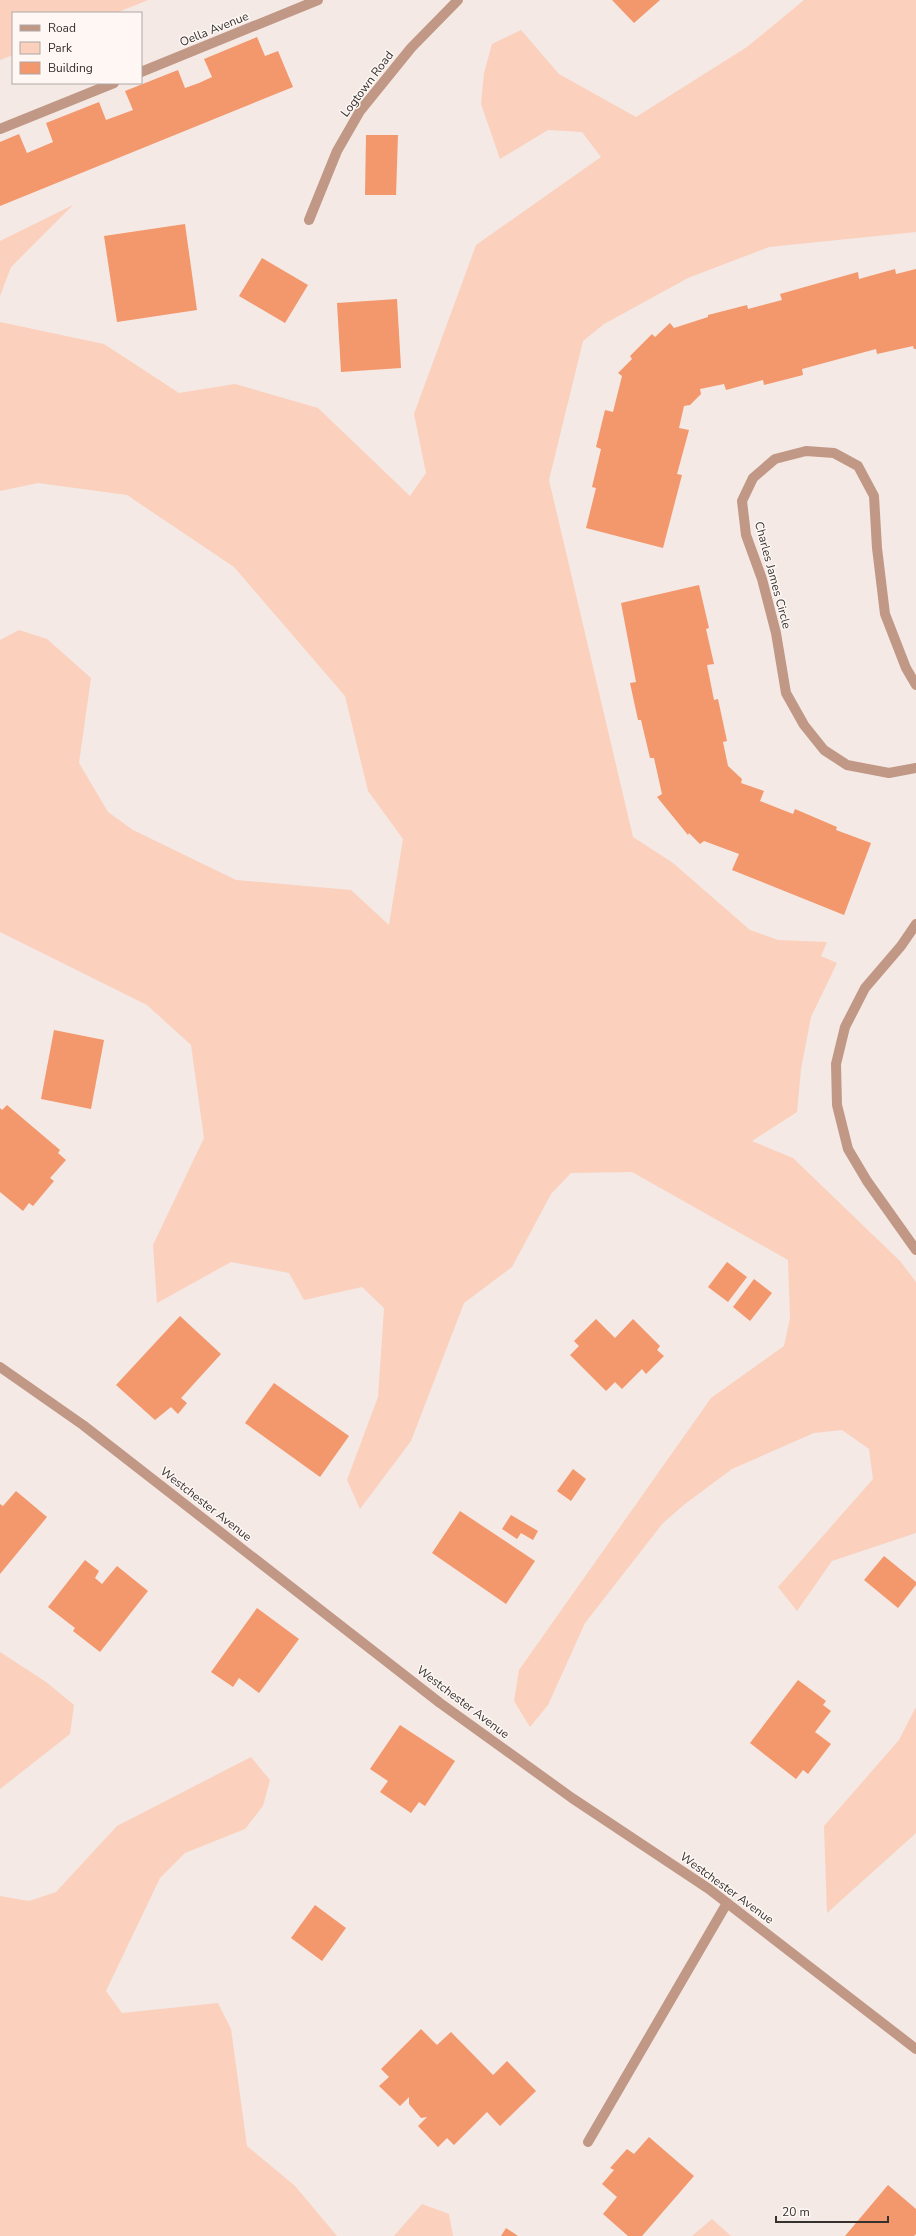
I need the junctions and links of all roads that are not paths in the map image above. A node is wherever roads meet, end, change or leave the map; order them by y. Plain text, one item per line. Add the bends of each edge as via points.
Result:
1 (318, 0) edge
2 (458, 0) edge
3 (142, 72) edge
4 (112, 84) edge
5 (0, 129) edge
6 (309, 220) dead end
7 (916, 685) edge
8 (916, 768) edge
9 (916, 924) edge
10 (916, 1250) edge
11 (0, 1367) edge
12 (727, 1903) junction
13 (916, 2049) edge
14 (588, 2142) dead end

1 - 3 street, Oella Avenue
2 - 6 street, Logtown Road via 411,48 360,111 337,151
4 - 5 street
7 - 8 street, Charles James Circle via 906,668 886,614 877,548 874,496 858,466 834,453 806,451 775,459 753,478 742,501 746,535 762,579 776,633 786,693 804,725 824,750 847,765 888,773
9 - 10 street via 865,988 845,1027 836,1064 837,1105 848,1149 866,1181
11 - 12 street, Westchester Avenue via 83,1425 440,1703 572,1798
12 - 13 street, Westchester Avenue
12 - 14 street

